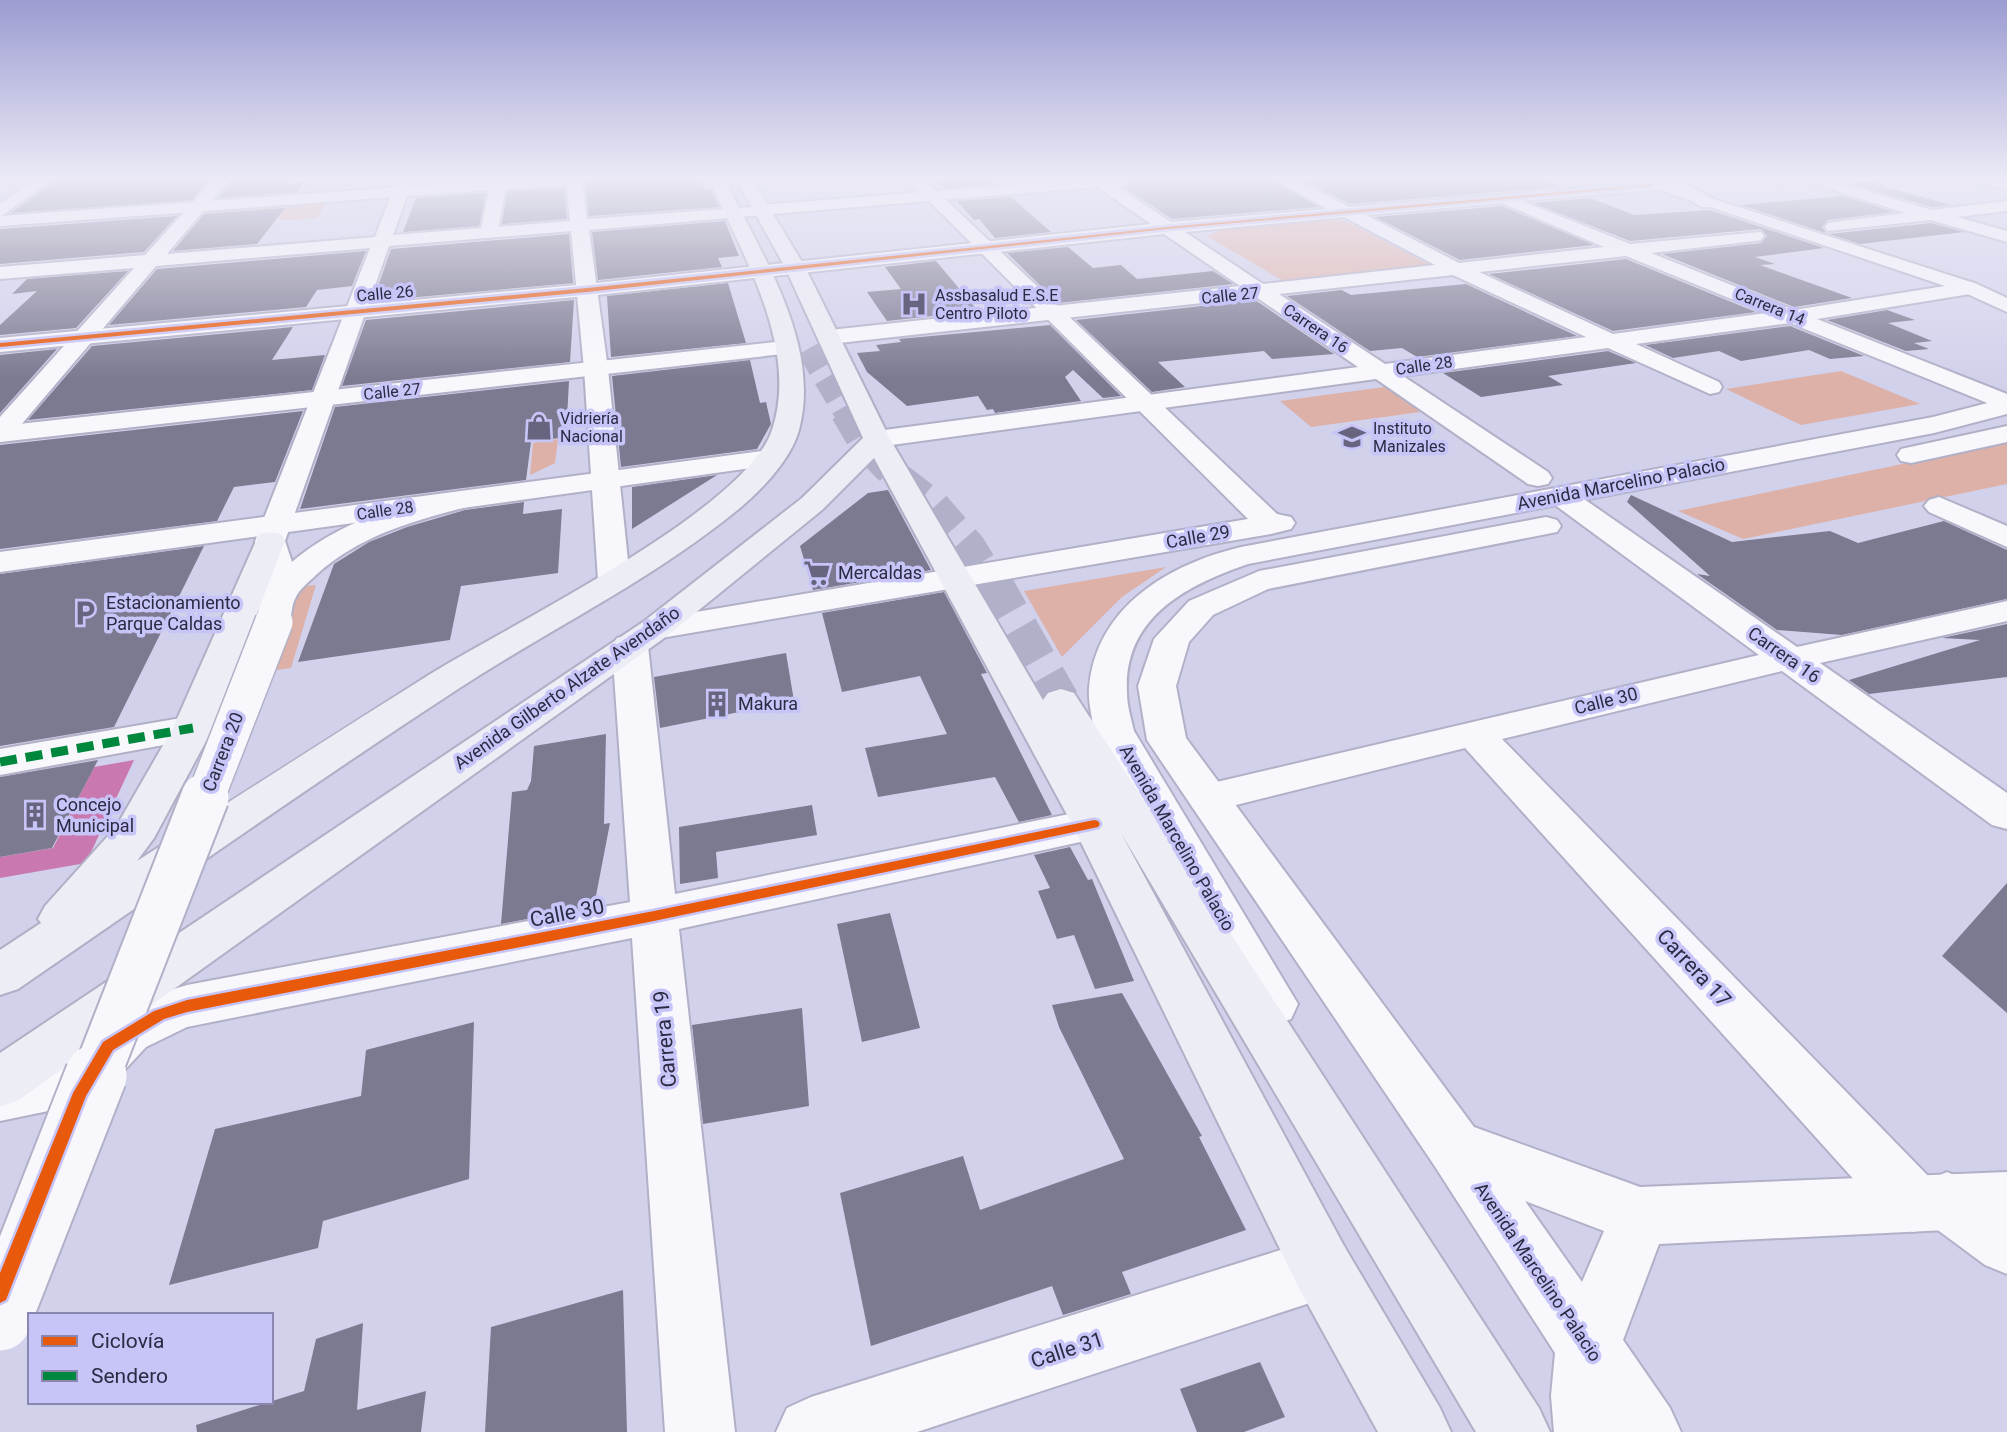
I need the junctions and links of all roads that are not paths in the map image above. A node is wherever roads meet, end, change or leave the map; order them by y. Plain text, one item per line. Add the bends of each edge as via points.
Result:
1 (165, 246) edge
2 (335, 246) edge
3 (380, 246) edge
4 (582, 246) edge
5 (748, 246) edge
6 (783, 246) edge
7 (986, 246) joint
8 (1193, 246) edge
9 (1412, 246) edge
10 (1620, 246) edge
11 (1649, 246) edge
12 (1837, 246) edge
13 (1625, 248) junction
14 (152, 261) junction
15 (1886, 262) junction
16 (795, 267) junction
17 (1459, 270) junction
18 (0, 273) edge
19 (763, 275) junction
20 (2007, 283) edge
21 (1970, 288) junction
22 (587, 290) junction
23 (1262, 292) junction
24 (2007, 306) edge
25 (355, 312) junction
26 (1056, 314) junction
27 (1795, 316) junction
28 (86, 337) junction
29 (830, 337) junction
30 (1609, 341) junction
31 (0, 345) edge
32 (784, 348) junction
33 (808, 349) tunnel mouth
34 (596, 369) junction
35 (1380, 371) junction
36 (1710, 387) dead end
37 (323, 399) junction
38 (1144, 404) junction
39 (2007, 405) edge
40 (0, 433) edge
41 (2007, 434) edge
42 (877, 439) junction
43 (770, 458) junction
44 (1742, 461) joint
45 (605, 481) junction
46 (1563, 497) junction
47 (457, 500) junction
48 (1939, 506) dead end
49 (1271, 524) junction
50 (273, 533) junction
51 (2007, 538) edge
52 (0, 562) edge
53 (958, 579) junction
54 (614, 580) junction
55 (277, 609) junction
56 (2007, 611) edge
57 (643, 637) junction
58 (1790, 660) junction
59 (1062, 701) tunnel mouth
60 (193, 728) junction
61 (1475, 734) junction
62 (0, 762) edge
63 (1208, 798) junction
64 (2007, 814) edge
65 (1094, 824) junction
66 (654, 916) junction
67 (0, 973) edge
68 (0, 1083) edge
69 (80, 1093) junction
70 (0, 1096) edge
71 (1454, 1146) junction
72 (2007, 1201) edge
73 (1930, 1202) junction
74 (1640, 1216) junction
75 (2007, 1243) edge
76 (1322, 1268) junction
77 (0, 1294) edge
78 (0, 1320) edge
79 (1588, 1346) junction
80 (700, 1432) edge
81 (811, 1432) edge
82 (1416, 1432) edge
83 (1516, 1432) edge
84 (1522, 1432) edge
85 (1589, 1432) edge
86 (1646, 1432) edge

1 - 14 street
2 - 14 street
3 - 25 street
4 - 22 street
5 - 19 main road
6 - 16 main road
7 - 16 street, Calle 26
7 - 26 street
8 - 23 street, Carrera 16
9 - 17 street
10 - 13 street, Carrera 14
11 - 13 street, Calle 27
12 - 15 street
13 - 17 street, Calle 27
13 - 27 street, Carrera 14
14 - 18 street
14 - 28 street
15 - 20 street
15 - 21 street
16 - 19 street, Calle 26
16 - 29 main road
17 - 23 street, Calle 27
17 - 30 street
19 - 22 street, Calle 26
19 - 32 main road
19 - 33 main road
21 - 24 street
21 - 27 street, Calle 28
22 - 25 street, Calle 26
22 - 34 street
23 - 26 street, Calle 27
23 - 35 street, Carrera 16
25 - 28 street, Calle 26
25 - 37 street
26 - 29 street, Calle 27
26 - 38 street
27 - 30 street, Calle 28
27 - 39 street, Carrera 14
28 - 31 street, Calle 26
28 - 40 street
29 - 42 main road
30 - 35 street, Calle 28
30 - 36 street
32 - 34 street, Calle 27
32 - 43 main road via 792,385 786,431
34 - 37 street, Calle 27
34 - 45 street
35 - 38 street, Calle 28
35 - 46 street, Carrera 16
37 - 40 street, Calle 27
37 - 50 street
38 - 42 street, Calle 28
38 - 49 street
39 - 44 street, Avenida Marcelino Palacio via 1934,425
41 - 46 street, Avenida Marcelino Palacio via 1977,443
42 - 53 main road
42 - 57 main road, Avenida Gilberto Alzate Avendaño via 812,504
43 - 45 street, Calle 28
43 - 54 main road via 727,504
44 - 46 street, Calle 29 via 1637,461
45 - 47 street, Calle 28
45 - 54 street
46 - 49 street, Calle 29
46 - 58 street, Carrera 16
46 - 63 street, Avenida Marcelino Palacio via 1259,581 1202,607 1171,639 1157,686 1167,740
46 - 84 street, Avenida Marcelino Palacio via 1241,556 1181,578 1139,611 1114,651 1107,689 1114,730
47 - 50 street, Calle 28
47 - 55 street via 368,526 330,546 299,570
48 - 51 street
49 - 53 street, Calle 29
50 - 52 street, Calle 28
50 - 55 street, Carrera 20 via 279,566
50 - 60 main road
53 - 57 street, Calle 29
53 - 65 main road
54 - 67 main road via 448,679
55 - 78 street, Carrera 20, bridge
56 - 58 street, Calle 30
57 - 66 street, Carrera 19
57 - 68 main road, Avenida Gilberto Alzate Avendaño
58 - 61 street, Calle 30
58 - 64 street, Carrera 16
59 - 83 main road, Avenida Marcelino Palacio
60 - 62 street
60 - 67 main road via 132,838 64,918
61 - 63 street, Calle 30
61 - 73 street, Carrera 17
63 - 71 street, Avenida Marcelino Palacio
65 - 66 street, Calle 30
65 - 76 main road
66 - 69 street, Calle 30 via 187,1006 159,1015 108,1046
66 - 80 street, Carrera 19
69 - 70 street via 58,1085
69 - 77 street
71 - 74 street
71 - 79 street, Avenida Marcelino Palacio
72 - 73 street
73 - 74 street
73 - 75 street, Carrera 17
74 - 79 street
76 - 81 street, Calle 31
76 - 82 main road
79 - 85 street via 1585,1396
79 - 86 street, Avenida Marcelino Palacio

